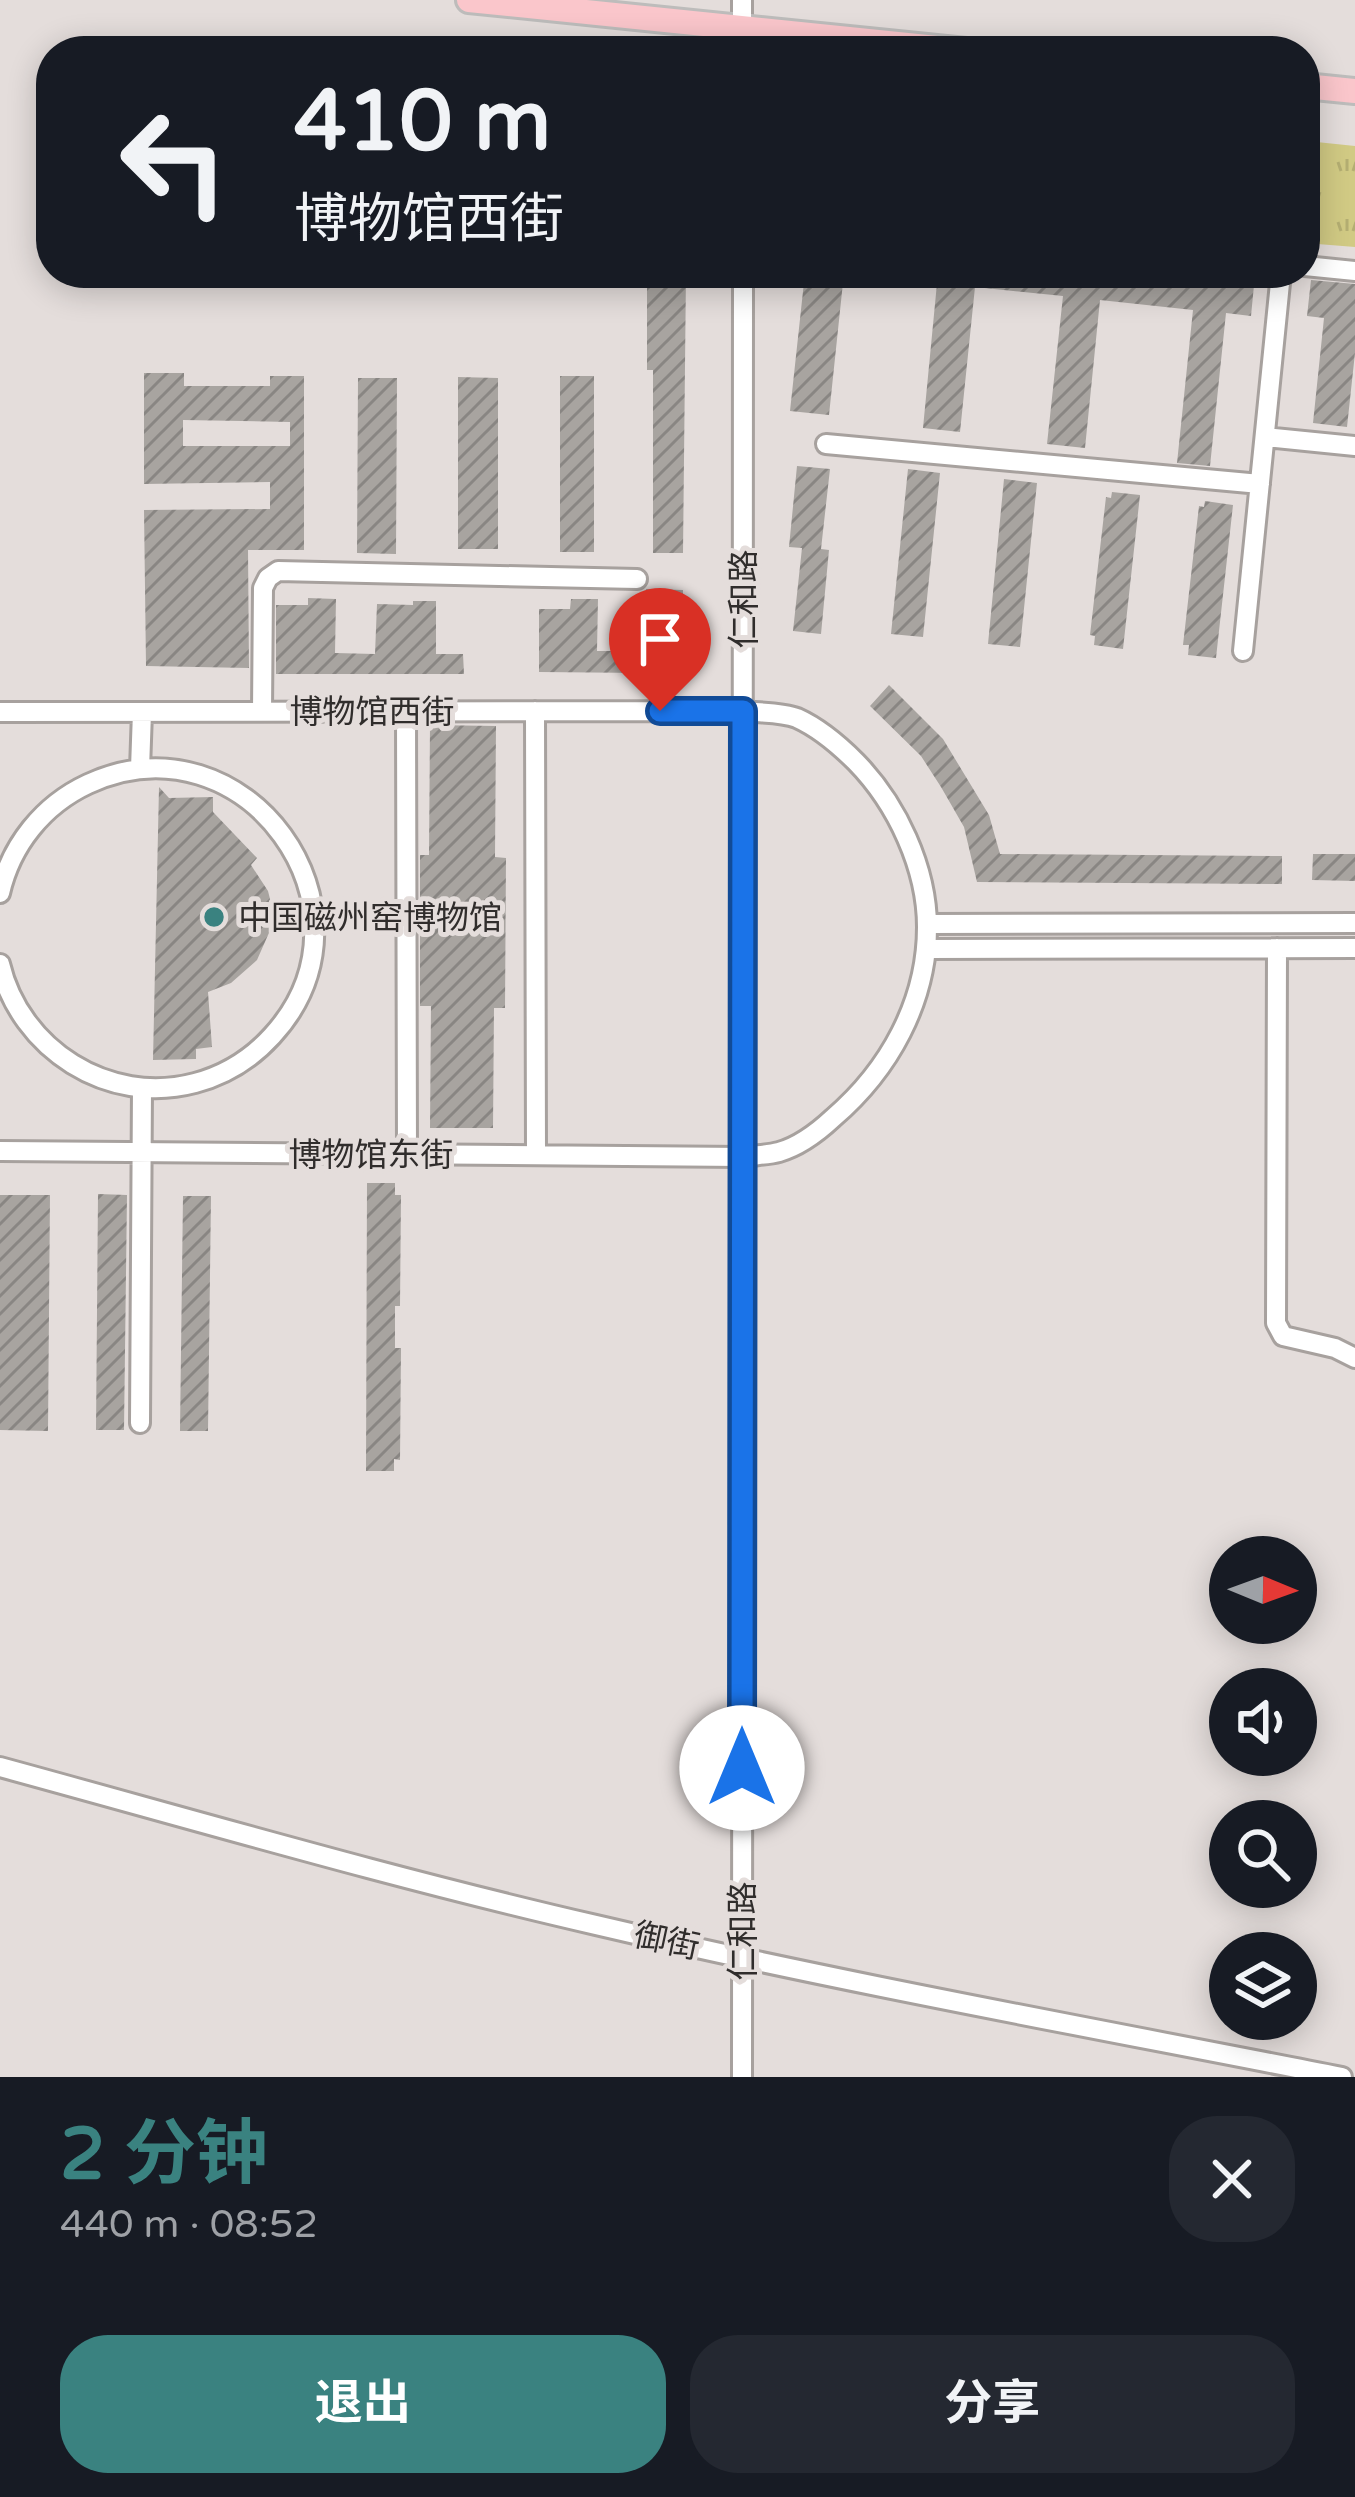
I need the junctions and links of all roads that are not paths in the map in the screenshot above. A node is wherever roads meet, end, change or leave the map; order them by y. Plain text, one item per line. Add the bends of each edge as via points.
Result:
1 (469, 0) edge
2 (742, 0) edge
3 (715, 36) edge
4 (742, 36) edge
5 (1320, 88) edge
6 (1355, 91) edge
7 (1320, 268) edge
8 (1355, 272) edge
9 (742, 288) edge
10 (1280, 288) edge
11 (1265, 436) junction
12 (826, 445) dead end
13 (1355, 446) edge
14 (1260, 484) junction
15 (637, 579) dead end
16 (1244, 651) dead end
17 (262, 711) junction
18 (406, 711) junction
19 (535, 711) junction
20 (743, 711) junction
21 (0, 712) edge
22 (142, 712) junction
23 (140, 769) junction
24 (0, 893) edge
25 (1355, 923) edge
26 (927, 924) junction
27 (1277, 948) junction
28 (1355, 948) edge
29 (926, 949) junction
30 (0, 964) edge
31 (142, 1088) junction
32 (0, 1151) edge
33 (142, 1152) junction
34 (406, 1154) junction
35 (536, 1155) junction
36 (743, 1157) junction
37 (1355, 1358) edge
38 (140, 1423) dead end
39 (0, 1767) edge
40 (742, 1956) junction
41 (742, 2077) edge
42 (1342, 2077) edge

1 - 3 main road
2 - 4 street
5 - 6 main road
7 - 8 street
9 - 20 street, 仁和路
10 - 11 street
11 - 13 street
11 - 14 street
12 - 14 street
14 - 16 street
15 - 17 street via 278,571 263,588
17 - 18 street, 博物馆西街
17 - 22 street, 博物馆西街
18 - 19 street, 博物馆西街
18 - 34 street
19 - 20 street, 博物馆西街
19 - 35 street
20 - 26 street, 博物馆西街 via 795,717 871,778 913,855
20 - 36 street, 仁和路
21 - 22 street, 博物馆西街
22 - 23 street
23 - 24 street via 105,776 43,814 20,842
23 - 31 street via 217,781 266,813 299,861 314,918 300,994 266,1042 200,1082
25 - 26 street
26 - 29 street, 博物馆东街
27 - 28 street
27 - 29 street
27 - 37 street via 1276,1323 1283,1336
29 - 36 street, 博物馆东街 via 902,1032 857,1097 809,1138
30 - 31 street via 21,1016 44,1044 106,1081
31 - 33 street
32 - 33 street, 博物馆东街
33 - 34 street, 博物馆东街
33 - 38 street
34 - 35 street, 博物馆东街
35 - 36 street, 博物馆东街
36 - 40 street, 仁和路
39 - 40 street, 御街 via 358,1865
40 - 41 street, 仁和路
40 - 42 street, 御街

